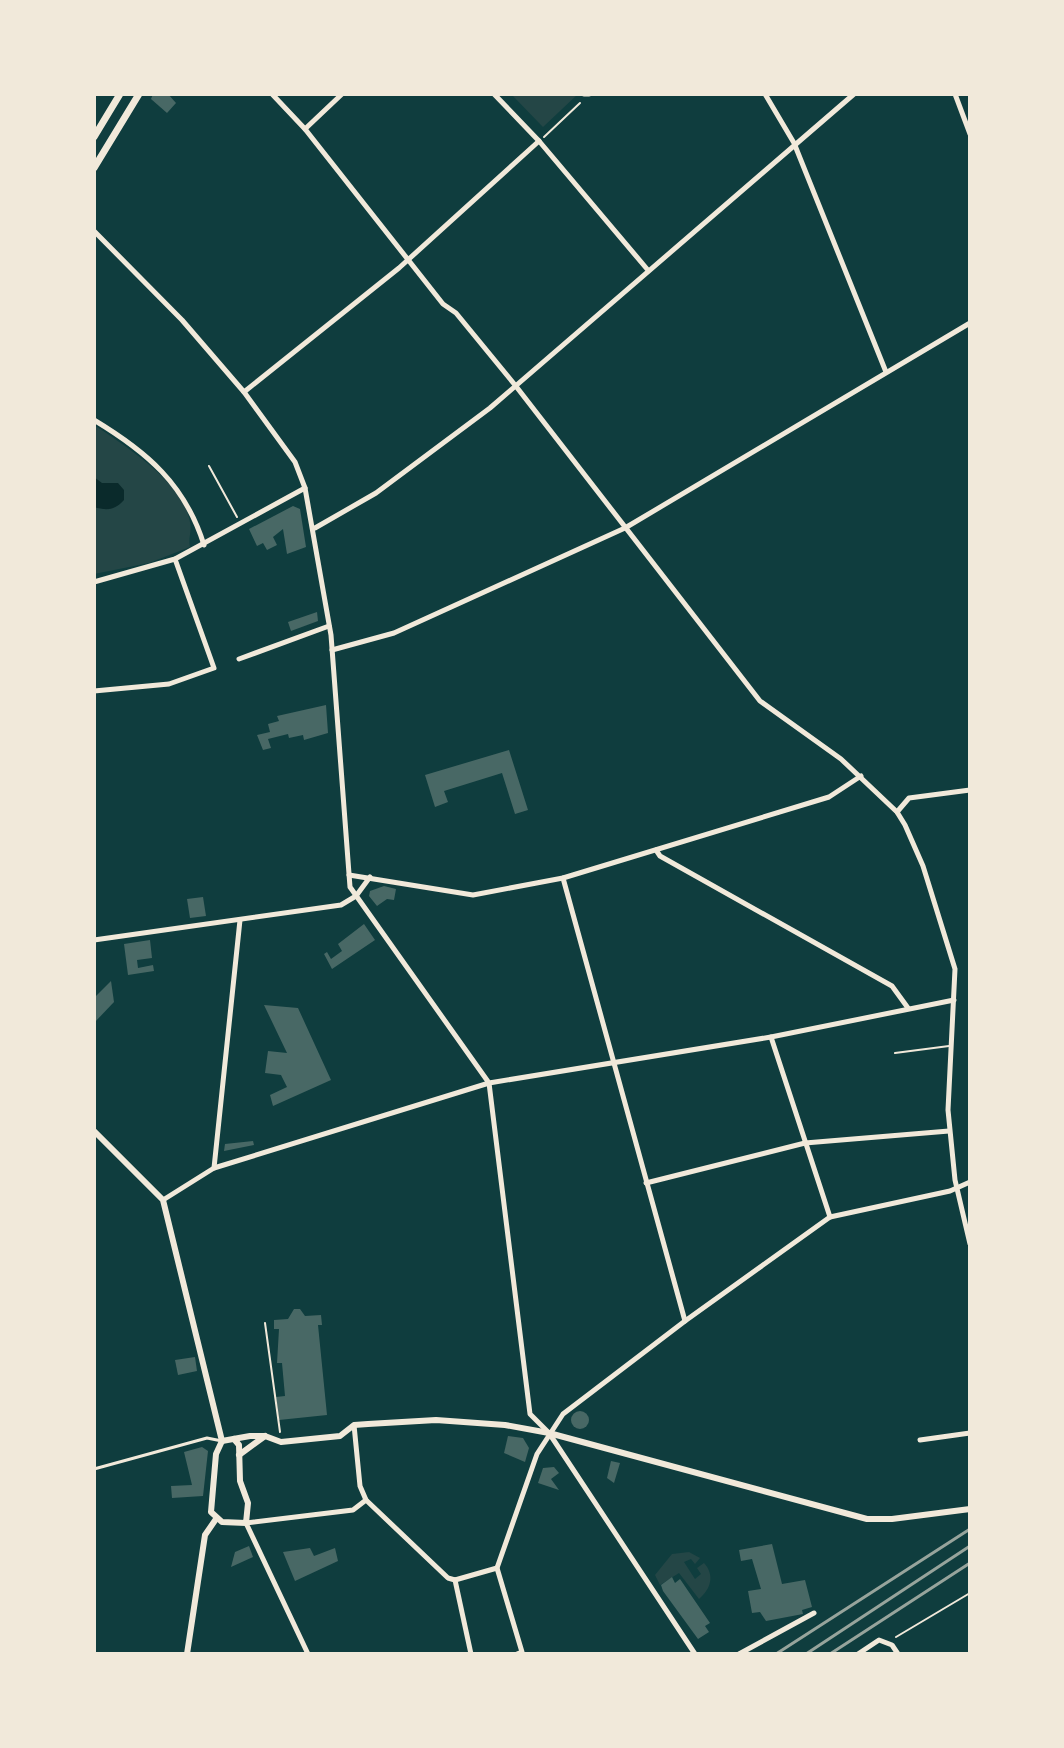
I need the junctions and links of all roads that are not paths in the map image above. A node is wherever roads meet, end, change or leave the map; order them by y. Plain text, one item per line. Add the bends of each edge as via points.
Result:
1 (120, 94) edge
2 (139, 94) edge
3 (272, 94) edge
4 (342, 94) edge
5 (494, 94) edge
6 (765, 94) edge
7 (854, 94) edge
8 (955, 94) edge
9 (305, 129) junction
10 (970, 134) edge
11 (94, 137) edge
12 (539, 141) junction
13 (794, 143) junction
14 (94, 168) edge
15 (94, 231) edge
16 (408, 259) junction
17 (647, 269) junction
18 (970, 323) edge
19 (886, 372) junction
20 (515, 385) junction
21 (244, 392) junction
22 (94, 420) edge
23 (305, 488) junction
24 (315, 528) junction
25 (625, 528) junction
26 (204, 545) junction
27 (175, 559) junction
28 (94, 582) edge
29 (329, 626) junction
30 (332, 650) junction
31 (239, 659) dead end
32 (94, 691) edge
33 (861, 776) junction
34 (970, 790) edge
35 (897, 812) junction
36 (656, 850) junction
37 (349, 875) junction
38 (370, 877) junction
39 (563, 878) junction
40 (356, 896) junction
41 (240, 920) junction
42 (94, 940) edge
43 (954, 1000) junction
44 (908, 1008) junction
45 (771, 1037) junction
46 (950, 1046) junction
47 (895, 1053) dead end
48 (614, 1062) junction
49 (489, 1083) junction
50 (94, 1131) edge
51 (949, 1131) junction
52 (805, 1143) junction
53 (214, 1168) junction
54 (970, 1182) edge
55 (646, 1183) junction
56 (958, 1188) junction
57 (163, 1200) junction
58 (830, 1217) junction
59 (970, 1244) edge
60 (685, 1321) junction
61 (354, 1425) junction
62 (549, 1433) junction
63 (970, 1433) edge
64 (265, 1436) junction
65 (234, 1439) junction
66 (920, 1440) dead end
67 (222, 1441) junction
68 (239, 1455) junction
69 (94, 1469) edge
70 (366, 1500) junction
71 (970, 1509) edge
72 (216, 1519) junction
73 (246, 1523) junction
74 (497, 1568) junction
75 (455, 1580) junction
76 (814, 1613) dead end
77 (521, 1653) edge
78 (187, 1654) edge
79 (308, 1654) edge
80 (471, 1654) edge
81 (695, 1654) edge
82 (739, 1654) edge
83 (858, 1654) edge
84 (898, 1654) edge

1 - 11 main road
2 - 14 main road
3 - 9 street
4 - 9 street
5 - 12 street
6 - 13 street
7 - 13 street
8 - 10 street
9 - 16 street
12 - 16 street
12 - 17 street
13 - 17 street
13 - 19 street
15 - 21 street
16 - 20 street
16 - 21 street
17 - 20 street
18 - 19 street
19 - 25 street
20 - 24 street via 376,493
20 - 25 street
21 - 23 street via 295,462
22 - 26 street via 167,474 189,505
23 - 24 street
23 - 26 street
24 - 29 street
25 - 30 street via 394,633
25 - 33 street via 760,701
26 - 27 street
27 - 28 street
27 - 32 street via 214,668 169,684
29 - 30 street
29 - 31 street
30 - 37 street
33 - 35 street
33 - 36 street via 829,797
34 - 35 street via 909,798
35 - 43 street via 923,866 955,969
36 - 39 street
36 - 44 street via 892,986
37 - 38 street
37 - 40 street
38 - 39 street via 473,895
38 - 40 street
39 - 48 street
40 - 41 street via 341,905
40 - 49 street
41 - 42 street
41 - 53 street
43 - 44 street
43 - 46 street
44 - 45 street
45 - 48 street
45 - 52 street
46 - 47 lane
46 - 51 street
48 - 49 street
48 - 55 street
49 - 53 street
49 - 62 street via 530,1414
50 - 57 street
51 - 52 street
51 - 56 street
52 - 55 street
52 - 58 street
53 - 57 street
54 - 56 street
55 - 60 street
56 - 58 street
56 - 59 street
57 - 67 street
58 - 60 street
60 - 62 street via 563,1414
61 - 62 street via 460,1421
61 - 64 street via 340,1436 281,1442
61 - 70 street
62 - 71 street via 858,1517 892,1519
62 - 74 street
62 - 81 street
63 - 66 street
64 - 65 street
64 - 68 street
65 - 67 street
65 - 68 street
67 - 69 street via 207,1438
67 - 72 street via 211,1512
68 - 73 street via 248,1503
70 - 73 street via 353,1510
70 - 75 street
72 - 73 street
72 - 78 street via 205,1535
73 - 79 street
74 - 75 street
74 - 77 street
75 - 80 street
76 - 82 street
83 - 84 street via 879,1640

